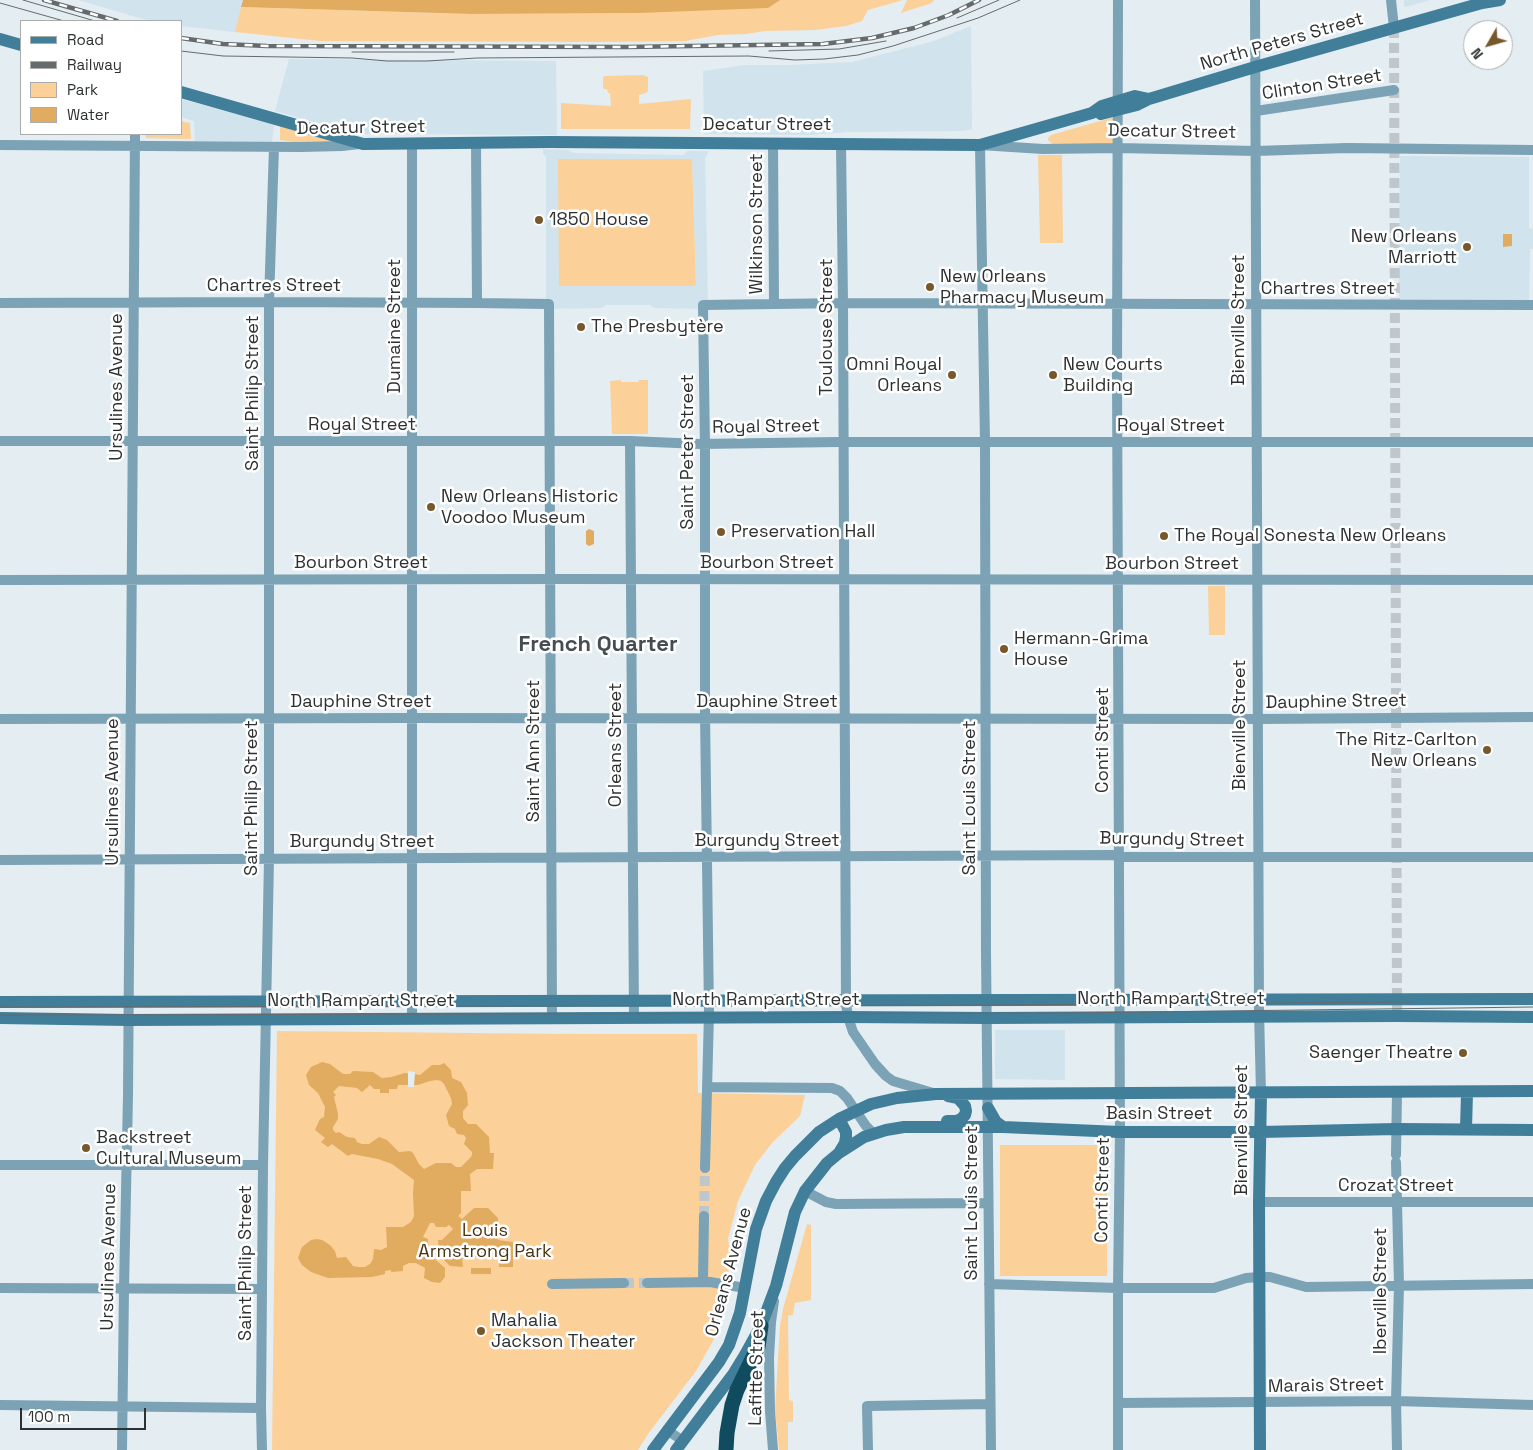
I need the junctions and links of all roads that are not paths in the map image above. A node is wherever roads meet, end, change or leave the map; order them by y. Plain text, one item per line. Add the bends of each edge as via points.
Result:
1 (1118, 0) edge
2 (1255, 0) edge
3 (1392, 0) edge
4 (1500, 0) edge
5 (1485, 2) edge
6 (1394, 28) junction
7 (0, 38) edge
8 (20, 45) edge
9 (1255, 67) junction
10 (1394, 90) dead end
11 (182, 92) edge
12 (1119, 106) junction
13 (1256, 111) junction
14 (135, 135) edge
15 (773, 143) junction
16 (841, 143) junction
17 (363, 144) junction
18 (412, 144) junction
19 (476, 144) junction
20 (0, 145) edge
21 (980, 145) junction
22 (135, 146) junction
23 (274, 147) junction
24 (1119, 148) junction
25 (1533, 150) edge
26 (1256, 151) junction
27 (269, 302) junction
28 (412, 302) junction
29 (477, 302) junction
30 (0, 303) edge
31 (133, 303) junction
32 (549, 304) joint
33 (774, 304) junction
34 (843, 304) junction
35 (982, 304) junction
36 (1118, 304) junction
37 (704, 305) joint
38 (1256, 305) junction
39 (1533, 305) edge
40 (0, 441) edge
41 (132, 441) junction
42 (270, 441) junction
43 (412, 441) junction
44 (549, 441) junction
45 (630, 441) junction
46 (844, 442) junction
47 (985, 442) junction
48 (1118, 442) junction
49 (1257, 442) junction
50 (1533, 442) edge
51 (705, 444) junction
52 (412, 579) junction
53 (550, 579) junction
54 (631, 579) junction
55 (705, 579) junction
56 (844, 579) junction
57 (985, 579) junction
58 (0, 580) edge
59 (131, 580) junction
60 (269, 580) junction
61 (1118, 580) junction
62 (1257, 580) junction
63 (1533, 580) edge
64 (1533, 717) edge
65 (269, 718) junction
66 (411, 718) junction
67 (550, 718) junction
68 (632, 718) junction
69 (705, 718) junction
70 (845, 718) junction
71 (986, 718) junction
72 (130, 719) junction
73 (1119, 719) junction
74 (1258, 719) junction
75 (0, 720) edge
76 (633, 856) junction
77 (986, 856) junction
78 (412, 857) junction
79 (551, 857) junction
80 (708, 857) junction
81 (846, 857) junction
82 (1119, 857) junction
83 (1258, 857) junction
84 (129, 858) junction
85 (1533, 858) edge
86 (268, 859) junction
87 (0, 860) edge
88 (1259, 999) junction
89 (1533, 999) edge
90 (709, 1000) junction
91 (846, 1000) junction
92 (987, 1000) junction
93 (1120, 1000) junction
94 (266, 1001) junction
95 (412, 1001) junction
96 (552, 1001) junction
97 (634, 1001) junction
98 (0, 1002) edge
99 (128, 1002) junction
100 (709, 1017) junction
101 (848, 1017) junction
102 (1120, 1017) junction
103 (1259, 1017) junction
104 (1533, 1017) edge
105 (0, 1018) edge
106 (412, 1018) junction
107 (552, 1018) junction
108 (634, 1018) junction
109 (987, 1018) junction
110 (266, 1019) junction
111 (128, 1020) junction
112 (707, 1087) junction
113 (1533, 1091) edge
114 (1261, 1093) junction
115 (1397, 1093) junction
116 (1467, 1093) junction
117 (936, 1094) junction
118 (988, 1094) junction
119 (1120, 1094) junction
120 (988, 1108) junction
121 (855, 1111) junction
122 (839, 1119) junction
123 (987, 1127) junction
124 (1003, 1127) junction
125 (900, 1128) junction
126 (1396, 1129) junction
127 (1466, 1130) junction
128 (1533, 1130) edge
129 (1120, 1132) junction
130 (1260, 1132) junction
131 (874, 1134) junction
132 (839, 1153) junction
133 (127, 1164) junction
134 (0, 1165) edge
135 (263, 1165) junction
136 (705, 1168) tunnel mouth
137 (805, 1191) junction
138 (1259, 1202) junction
139 (1533, 1202) edge
140 (988, 1203) junction
141 (1397, 1203) junction
142 (704, 1216) tunnel mouth
143 (1259, 1277) junction
144 (703, 1282) junction
145 (624, 1283) tunnel mouth
146 (647, 1283) tunnel mouth
147 (552, 1284) dead end
148 (989, 1284) junction
149 (1533, 1284) edge
150 (1399, 1285) junction
151 (776, 1286) junction
152 (0, 1288) edge
153 (124, 1288) junction
154 (262, 1288) junction
155 (745, 1288) junction
156 (1118, 1288) junction
157 (761, 1326) junction
158 (1396, 1401) junction
159 (1118, 1402) junction
160 (1260, 1402) junction
161 (990, 1404) junction
162 (0, 1405) edge
163 (1533, 1405) edge
164 (123, 1407) junction
165 (261, 1408) junction
166 (667, 1430) junction
167 (679, 1445) edge
168 (122, 1450) edge
169 (262, 1450) edge
170 (653, 1450) edge
171 (726, 1450) edge
172 (773, 1450) edge
173 (868, 1450) edge
174 (991, 1450) edge
175 (1118, 1450) edge
176 (1260, 1450) edge
177 (1396, 1450) edge

1 - 12 street, Conti Street
2 - 9 street, Bienville Street
3 - 6 street
4 - 5 street, North Peters Street
5 - 6 street, North Peters Street
6 - 9 street, North Peters Street
7 - 8 street
9 - 12 street, North Peters Street via 1149,99 1135,96
9 - 13 street, Bienville Street
10 - 13 street, Clinton Street
11 - 17 street
12 - 21 street, North Peters Street via 1102,106 1092,113
12 - 24 street, Conti Street
13 - 26 street, Bienville Street
14 - 22 street, Ursulines Avenue
15 - 16 street, Decatur Street
15 - 19 street, Decatur Street
15 - 33 street, Wilkinson Street
16 - 21 street, Decatur Street
16 - 34 street, Toulouse Street
17 - 18 street, Decatur Street
17 - 23 street, Decatur Street
18 - 19 street, Decatur Street
18 - 28 street, Dumaine Street
19 - 29 street
20 - 22 street, Decatur Street
21 - 24 street, Decatur Street via 1043,149
21 - 35 street, Saint Louis Street
22 - 23 street, Decatur Street
22 - 31 street, Ursulines Avenue
23 - 27 street, Saint Philip Street
24 - 26 street, Decatur Street
24 - 36 street, Conti Street
25 - 26 street, Decatur Street via 1347,148
26 - 38 street, Bienville Street
27 - 28 street, Chartres Street
27 - 31 street, Chartres Street
27 - 42 street, Saint Philip Street
28 - 29 street, Chartres Street
28 - 43 street, Dumaine Street
29 - 32 street, Chartres Street
30 - 31 street, Chartres Street
31 - 41 street, Ursulines Avenue
32 - 44 street, Saint Ann Street
33 - 34 street, Chartres Street
33 - 37 street, Chartres Street
34 - 35 street, Chartres Street
34 - 46 street, Toulouse Street
35 - 36 street, Chartres Street
35 - 47 street, Saint Louis Street
36 - 38 street, Chartres Street
36 - 48 street, Conti Street
37 - 51 street, Saint Peter Street
38 - 39 street, Chartres Street
38 - 49 street, Bienville Street
40 - 41 street, Royal Street
41 - 42 street, Royal Street
41 - 59 street, Ursulines Avenue
42 - 43 street, Royal Street
42 - 60 street, Saint Philip Street
43 - 44 street, Royal Street
43 - 52 street, Dumaine Street
44 - 45 street, Royal Street
44 - 53 street, Saint Ann Street
45 - 51 street, Royal Street
45 - 54 street, Orleans Street
46 - 47 street, Royal Street
46 - 51 street, Royal Street
46 - 56 street, Toulouse Street
47 - 48 street, Royal Street
47 - 57 street, Saint Louis Street
48 - 49 street, Royal Street
48 - 61 street, Conti Street
49 - 50 street, Royal Street
49 - 62 street, Bienville Street
51 - 55 street, Saint Peter Street
52 - 53 street, Bourbon Street
52 - 60 street, Bourbon Street
52 - 66 street, Dumaine Street
53 - 54 street, Bourbon Street
53 - 67 street, Saint Ann Street
54 - 55 street, Bourbon Street
54 - 68 street, Orleans Street
55 - 56 street, Bourbon Street
55 - 69 street, Saint Peter Street
56 - 57 street, Bourbon Street
56 - 70 street, Toulouse Street
57 - 61 street, Bourbon Street
57 - 71 street, Saint Louis Street
58 - 59 street, Bourbon Street
59 - 60 street, Bourbon Street
59 - 72 street, Ursulines Avenue
60 - 65 street, Saint Philip Street
61 - 62 street, Bourbon Street
61 - 73 street, Conti Street
62 - 63 street, Bourbon Street
62 - 74 street, Bienville Street
64 - 74 street, Dauphine Street
65 - 66 street, Dauphine Street
65 - 72 street, Dauphine Street
65 - 86 street, Saint Philip Street
66 - 67 street, Dauphine Street
66 - 78 street, Dumaine Street
67 - 68 street, Dauphine Street
67 - 79 street, Saint Ann Street
68 - 69 street, Dauphine Street
68 - 76 street, Orleans Street
69 - 70 street, Dauphine Street
69 - 80 street, Saint Peter Street
70 - 71 street, Dauphine Street
70 - 81 street, Toulouse Street
71 - 73 street, Dauphine Street
71 - 77 street, Saint Louis Street
72 - 75 street, Dauphine Street
72 - 84 street, Ursulines Avenue
73 - 74 street, Dauphine Street
73 - 82 street, Conti Street
74 - 83 street, Bienville Street
76 - 79 street, Burgundy Street
76 - 80 street, Burgundy Street
76 - 97 street, Orleans Street
77 - 81 street, Burgundy Street
77 - 82 street, Burgundy Street
77 - 92 street, Saint Louis Street
78 - 79 street, Burgundy Street
78 - 86 street, Burgundy Street
78 - 95 street, Dumaine Street
79 - 96 street, Saint Ann Street
80 - 81 street, Burgundy Street
80 - 90 street, Saint Peter Street
81 - 91 street, Toulouse Street
82 - 83 street, Burgundy Street
82 - 93 street, Conti Street
83 - 85 street, Burgundy Street
83 - 88 street, Bienville Street
84 - 86 street, Burgundy Street
84 - 87 street, Burgundy Street
84 - 99 street, Ursulines Avenue
86 - 94 street, Saint Philip Street
88 - 89 street, North Rampart Street
88 - 93 street, North Rampart Street
88 - 103 street, Bienville Street
90 - 91 street, North Rampart Street
90 - 97 street, North Rampart Street
90 - 100 street, Saint Peter Street
91 - 92 street, North Rampart Street
91 - 101 street, Toulouse Street
92 - 93 street, North Rampart Street
92 - 109 street, Saint Louis Street
93 - 102 street, Conti Street
94 - 95 street, North Rampart Street
94 - 99 street, North Rampart Street
94 - 110 street, Saint Philip Street
95 - 96 street, North Rampart Street
95 - 106 street, Dumaine Street
96 - 97 street, North Rampart Street
96 - 107 street, Saint Ann Street
97 - 108 street, Orleans Street
98 - 99 street, North Rampart Street
99 - 111 street, Ursulines Avenue
100 - 101 street, North Rampart Street
100 - 108 street, North Rampart Street
100 - 112 street, Saint Peter Street
101 - 109 street, North Rampart Street
101 - 117 street, Toulouse Street via 858,1040 886,1076
102 - 103 street, North Rampart Street
102 - 109 street, North Rampart Street
102 - 119 street, Conti Street
103 - 104 street, North Rampart Street
103 - 114 street, Bienville Street
105 - 111 street, North Rampart Street
106 - 107 street, North Rampart Street
106 - 110 street, North Rampart Street
107 - 108 street, North Rampart Street
109 - 118 street, Saint Louis Street
110 - 111 street, North Rampart Street
110 - 135 street, Saint Philip Street
111 - 133 street, Ursulines Avenue
112 - 121 street via 832,1088 840,1091
112 - 136 street, Saint Peter Street
113 - 116 street, Basin Street
114 - 115 street, Basin Street
114 - 119 street, Basin Street
114 - 130 street, Bienville Street
115 - 116 street, Basin Street
115 - 126 street, Iberville Street
116 - 127 street
117 - 118 street, Basin Street
117 - 121 street, Orleans Avenue via 887,1100
117 - 125 street via 958,1098 965,1106 965,1115 956,1121 928,1120
118 - 119 street, Basin Street
118 - 120 street, Saint Louis Street
119 - 129 street, Conti Street
120 - 123 street, Saint Louis Street
120 - 124 street
121 - 122 street, Orleans Avenue
121 - 131 street
122 - 132 street via 846,1137
122 - 155 street, Orleans Avenue via 805,1144 776,1182 756,1229
123 - 124 street, Basin Street
123 - 125 street, Basin Street
123 - 140 street, Saint Louis Street
124 - 129 street, Basin Street
125 - 131 street
126 - 127 street, Basin Street
126 - 130 street, Basin Street
126 - 141 street, Iberville Street
127 - 128 street, Basin Street
129 - 130 street, Basin Street
129 - 156 street, Conti Street
130 - 138 street, Bienville Street
131 - 132 street
132 - 137 street via 819,1170
133 - 134 street
133 - 135 street
133 - 153 street, Ursulines Avenue
135 - 154 street, Saint Philip Street
137 - 140 street via 836,1204
137 - 151 street via 795,1212
138 - 141 street, Crozat Street
138 - 143 street, Bienville Street
139 - 141 street, Crozat Street
140 - 148 street, Saint Louis Street
141 - 150 street, Iberville Street
142 - 144 street
143 - 150 street via 1306,1287
143 - 156 street via 1214,1288
143 - 160 street, Bienville Street
144 - 146 street
144 - 155 street
145 - 147 street
148 - 156 street
148 - 161 street, Saint Louis Street
149 - 150 street
150 - 158 street, Iberville Street
151 - 157 street
151 - 172 street, Lafitte Street via 769,1358
152 - 153 street
153 - 154 street
153 - 164 street, Ursulines Avenue
154 - 165 street, Saint Philip Street
155 - 166 street, Orleans Avenue via 729,1345
156 - 159 street, Conti Street
157 - 167 street via 734,1373
157 - 171 highway via 758,1347 732,1405
158 - 160 street, Marais Street
158 - 163 street, Marais Street
158 - 177 street, Iberville Street
159 - 160 street, Marais Street
159 - 175 street, Conti Street
160 - 176 street, Bienville Street
161 - 173 street via 867,1406
161 - 174 street, Saint Louis Street
162 - 164 street
164 - 165 street
164 - 168 street, Ursulines Avenue
165 - 169 street, Saint Philip Street
166 - 167 street
166 - 170 street, Orleans Avenue

